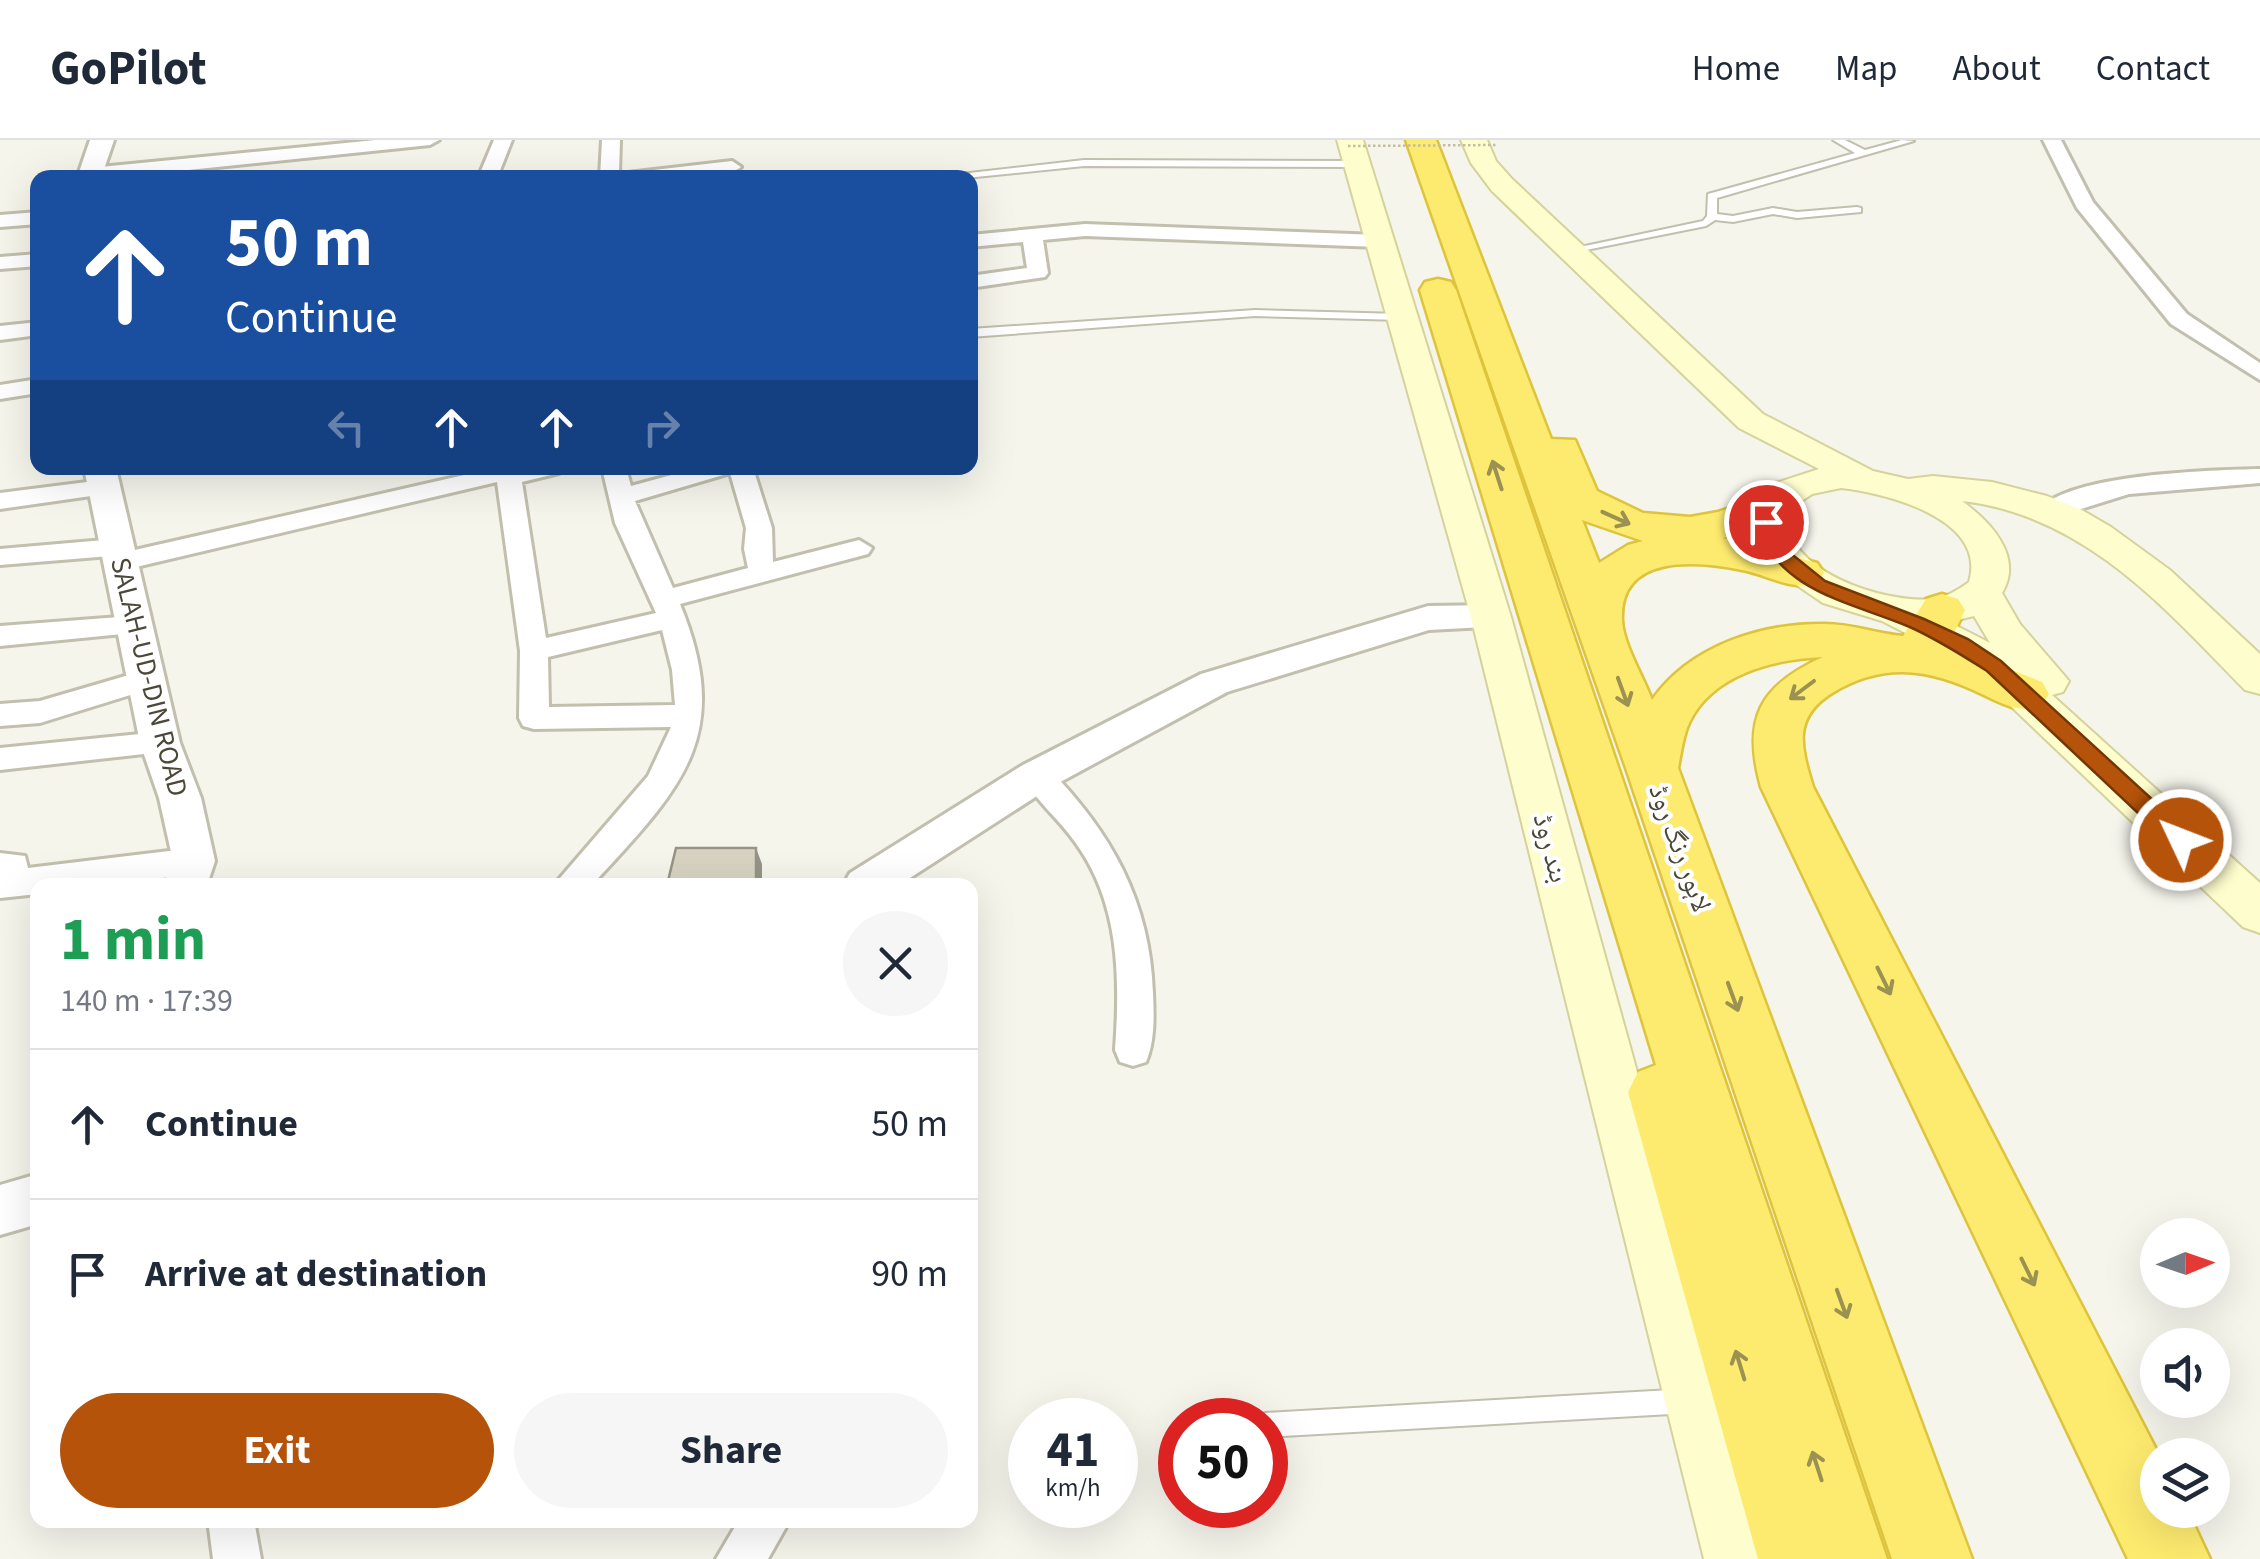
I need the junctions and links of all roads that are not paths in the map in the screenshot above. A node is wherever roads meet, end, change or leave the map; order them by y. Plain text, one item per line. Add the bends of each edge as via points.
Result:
1 (102, 140) edge
2 (430, 140) edge
3 (503, 140) edge
4 (611, 140) edge
5 (1420, 140) edge
6 (1838, 140) edge
7 (2052, 140) edge
8 (1909, 141) edge
9 (1486, 143) edge
10 (1361, 147) edge
11 (1862, 153) junction
12 (732, 167) dead end
13 (91, 170) edge
14 (166, 170) edge
15 (486, 170) edge
16 (610, 170) edge
17 (702, 170) edge
18 (978, 174) edge
19 (1440, 194) junction
20 (1780, 198) dead end
21 (1857, 210) dead end
22 (1774, 212) junction
23 (1712, 217) junction
24 (30, 219) edge
25 (0, 221) edge
26 (1032, 233) junction
27 (978, 240) edge
28 (1379, 241) junction
29 (1570, 250) junction
30 (30, 261) edge
31 (0, 264) edge
32 (978, 281) edge
33 (1401, 317) junction
34 (30, 329) edge
35 (978, 332) edge
36 (0, 333) edge
37 (2260, 373) edge
38 (30, 387) edge
39 (0, 392) edge
40 (1751, 422) junction
41 (494, 475) edge
42 (508, 475) edge
43 (615, 475) edge
44 (697, 475) edge
45 (743, 475) edge
46 (2260, 476) edge
47 (101, 478) edge
48 (1884, 483) junction
49 (620, 497) junction
50 (0, 502) edge
51 (1772, 503) junction
52 (2052, 510) junction
53 (859, 548) dead end
54 (117, 554) junction
55 (0, 558) edge
56 (763, 573) junction
57 (1801, 574) junction
58 (668, 609) junction
59 (1939, 609) junction
60 (1490, 616) junction
61 (1598, 624) junction
62 (133, 625) junction
63 (0, 636) edge
64 (534, 652) junction
65 (2260, 679) edge
66 (146, 680) junction
67 (2024, 694) joint
68 (0, 715) edge
69 (688, 716) junction
70 (160, 743) junction
71 (0, 759) edge
72 (1624, 775) junction
73 (1036, 776) junction
74 (2260, 872) edge
75 (190, 873) edge
76 (55, 878) edge
77 (576, 878) edge
78 (876, 878) edge
79 (30, 879) edge
80 (1, 880) edge
81 (2260, 912) edge
82 (1133, 1050) dead end
83 (1694, 1401) junction
84 (1288, 1424) edge
85 (232, 1528) edge
86 (761, 1528) edge
87 (237, 1559) edge
88 (740, 1559) edge
89 (1738, 1559) edge
90 (1798, 1559) edge
91 (1847, 1559) edge
92 (1932, 1559) edge
93 (2170, 1559) edge

1 - 13 street
2 - 14 street via 344,156
3 - 15 street
4 - 16 street
5 - 19 highway, لاہور رنگ روڈ
6 - 11 lane
7 - 37 street via 2084,204 2179,320
8 - 11 lane
9 - 29 main road via 1484,163 1502,186
10 - 18 lane
10 - 28 main road, بند روڈ
72 -> 10 highway, لاہور رنگ روڈ
11 - 23 lane via 1712,196
12 - 17 street
19 -> 51 highway via 1478,250 1582,500 1629,524 1682,531 1730,525
19 - 61 highway, لاہور رنگ روڈ
20 - 22 lane via 1769,202
21 - 22 lane
22 - 23 lane
23 - 29 lane
24 - 25 street
26 - 27 street
26 - 28 street
26 - 32 street via 1038,273
28 - 33 main road, بند روڈ
29 - 40 main road
30 - 31 street
33 - 35 lane via 1255,313
33 - 60 main road, بند روڈ
34 - 36 street
38 - 39 street
40 - 48 main road
40 - 51 main road via 1766,459
41 - 54 street
42 - 64 street
43 - 49 street
44 - 49 street
45 - 56 street via 759,528
46 - 52 street via 2118,486
47 - 50 street
47 - 54 street, SALAH-UD-DIN ROAD
48 - 51 main road via 1814,480
48 - 52 main road via 1984,493
48 - 59 main road via 1924,496 1985,544
49 - 58 street
51 - 57 main road via 1766,522 1771,539
52 - 59 main road via 2022,528
52 - 65 main road via 2152,578
53 - 56 street
54 - 55 street
54 - 62 street, SALAH-UD-DIN ROAD
56 - 58 street
57 - 59 main road via 1839,595
57 - 61 highway via 1733,551 1688,548 1648,555 1607,582
58 - 64 street
58 - 69 street via 682,648
59 - 67 highway via 1966,668
59 - 72 highway via 1734,658 1679,698
59 - 74 main road via 2004,633 2032,667
59 -> 93 highway via 1795,693 1779,717 1778,759
60 - 73 street via 1428,618 1214,683
60 - 83 main road, بند روڈ
61 -> 72 highway, لاہور رنگ روڈ
62 - 63 street
62 - 66 street, SALAH-UD-DIN ROAD
64 - 69 street via 534,718
66 - 68 street via 40,712
66 - 70 street, SALAH-UD-DIN ROAD
67 - 81 main road
69 - 77 street via 680,748 653,789
70 - 71 street
70 - 75 street, SALAH-UD-DIN ROAD via 180,798
90 -> 72 highway via 1607,900
91 -> 72 highway, لاہور رنگ روڈ
72 -> 92 highway, لاہور رنگ روڈ
73 - 78 street
73 - 82 street via 1071,809 1121,892 1134,940
75 - 76 street
79 - 80 street
83 - 84 lane
83 - 89 main road, بند روڈ
85 - 87 street
86 - 88 street

